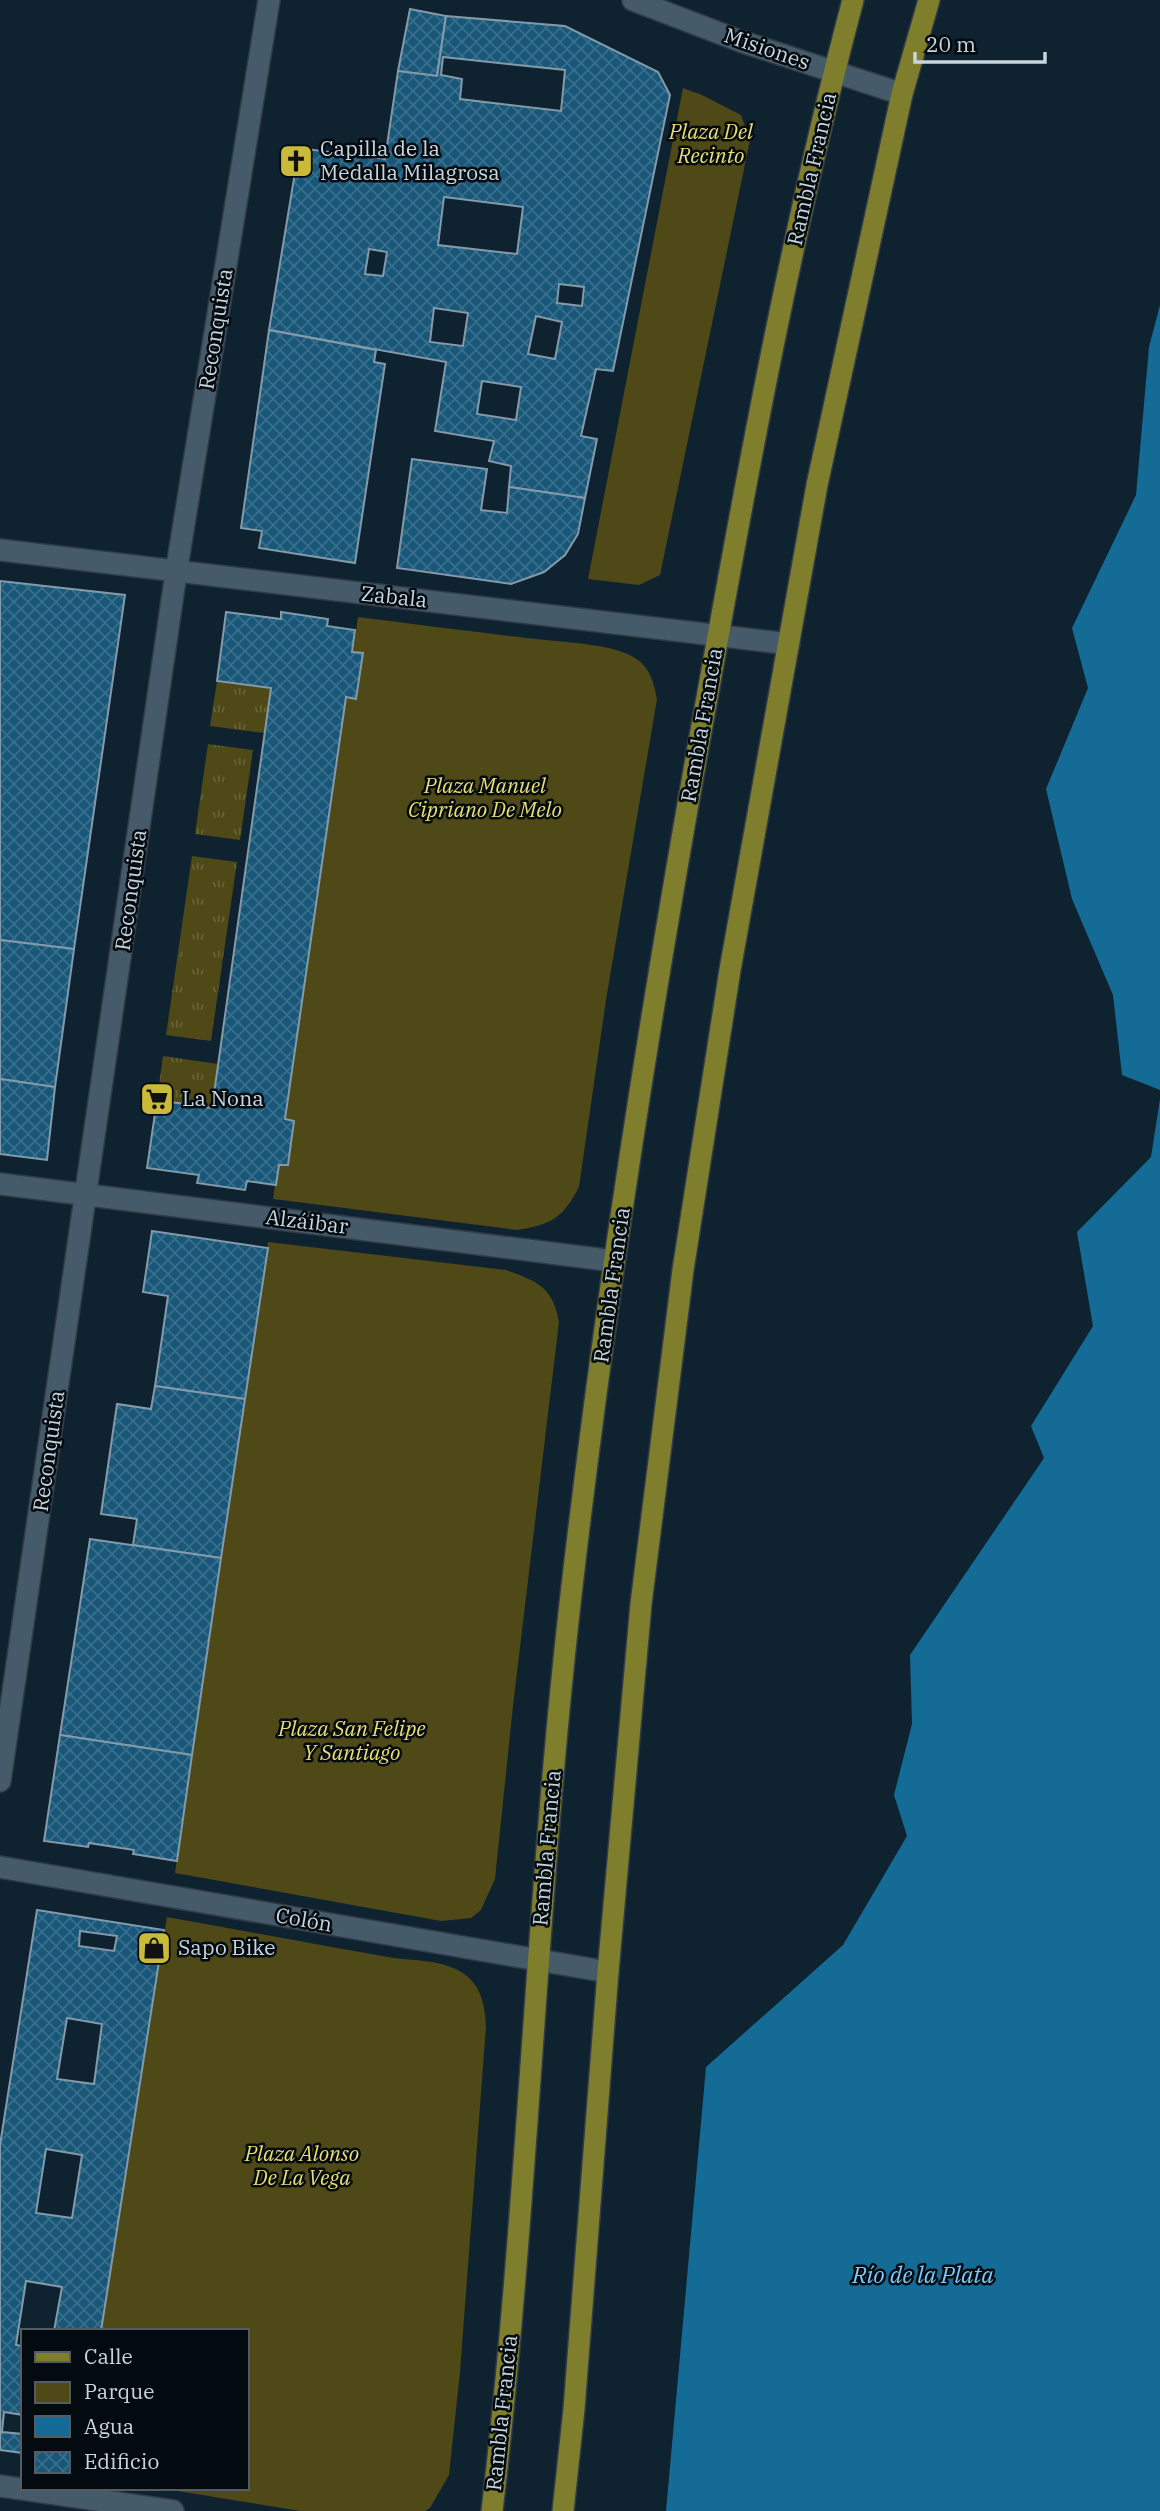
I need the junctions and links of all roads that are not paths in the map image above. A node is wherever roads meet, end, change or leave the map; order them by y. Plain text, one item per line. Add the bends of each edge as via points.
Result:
1 (269, 0) edge
2 (633, 0) edge
3 (853, 0) edge
4 (929, 0) edge
5 (834, 73) junction
6 (902, 94) junction
7 (0, 550) edge
8 (176, 573) junction
9 (718, 634) junction
10 (789, 644) junction
11 (0, 1184) edge
12 (87, 1194) junction
13 (614, 1261) junction
14 (0, 1781) edge
15 (0, 1867) edge
16 (537, 1961) junction
17 (608, 1972) junction
18 (0, 2486) edge
19 (21, 2489) edge
20 (28, 2490) edge
21 (173, 2511) edge
22 (492, 2511) edge
23 (563, 2511) edge

1 - 8 street, Reconquista
2 - 5 street, Misiones
3 - 5 main road, Rambla Francia
4 - 6 main road
5 - 6 street, Misiones
5 - 9 main road, Rambla Francia
6 - 10 main road via 817,485
7 - 8 street, Zabala
8 - 9 street, Zabala
8 - 12 street, Reconquista
9 - 10 street, Zabala
9 - 13 main road, Rambla Francia via 662,944
10 - 17 main road via 730,970 683,1270 641,1604
11 - 12 street, Alzáibar
12 - 13 street, Alzáibar
12 - 14 street, Reconquista
13 - 16 main road, Rambla Francia via 571,1597
15 - 16 street, Colón
16 - 17 street, Colón
16 - 22 main road, Rambla Francia via 505,2403
17 - 23 main road
18 - 19 street
20 - 21 street

